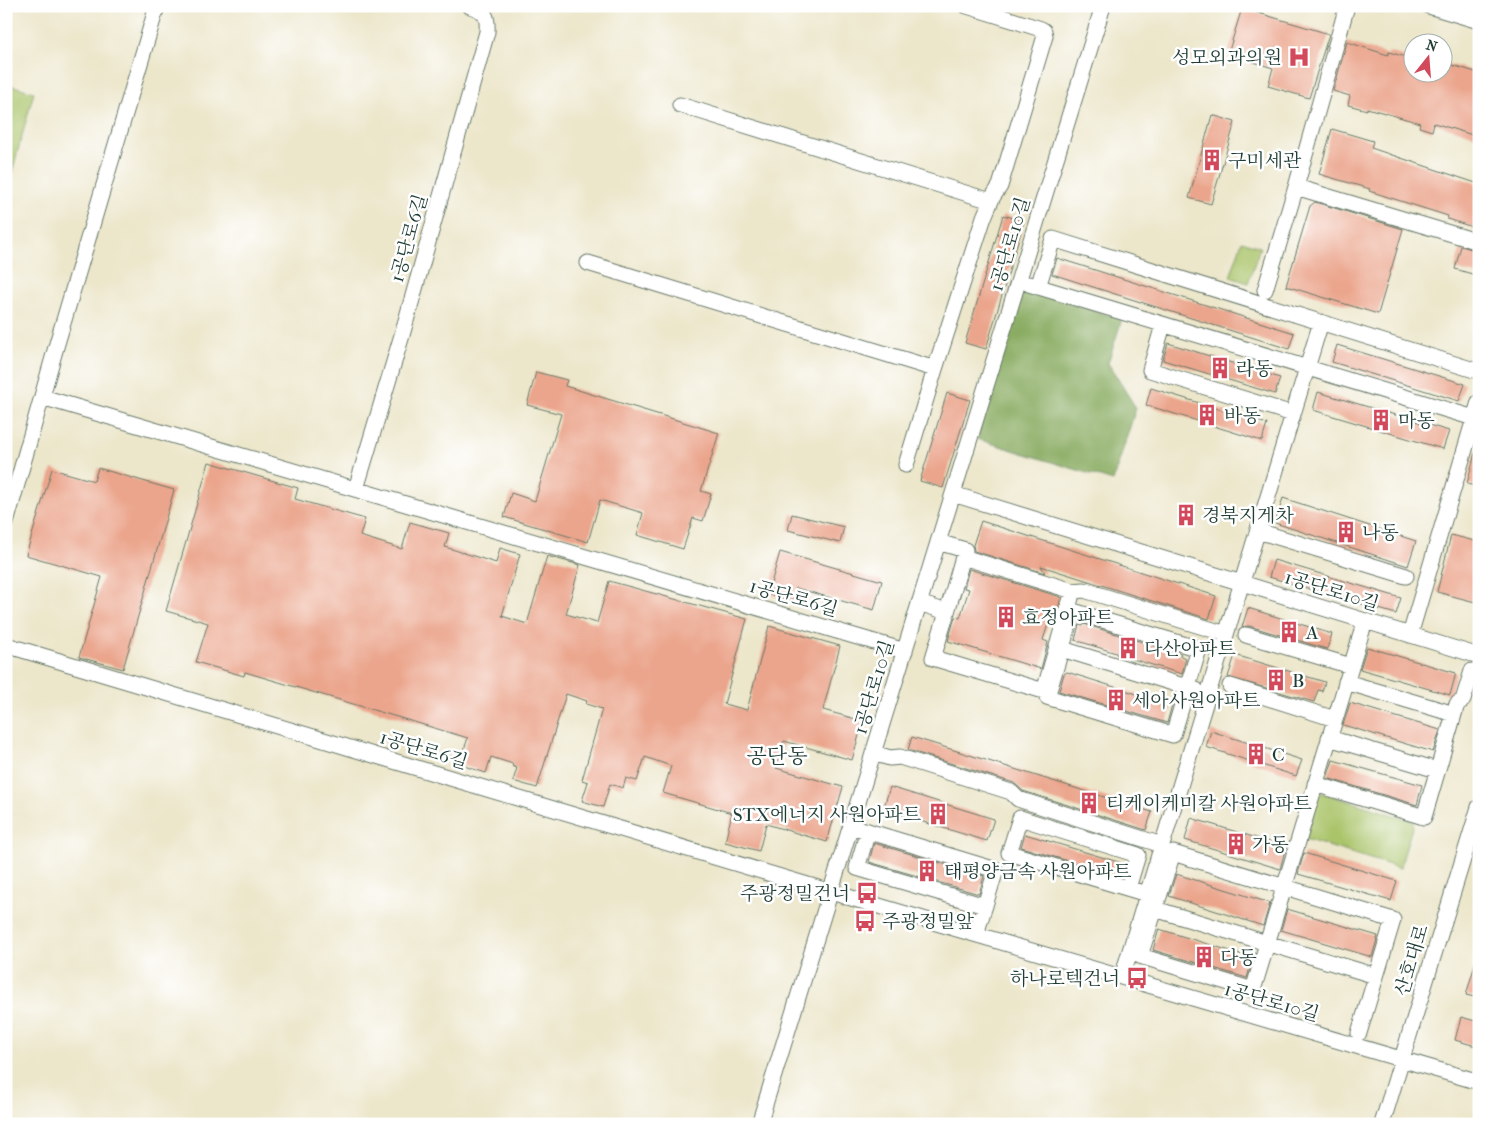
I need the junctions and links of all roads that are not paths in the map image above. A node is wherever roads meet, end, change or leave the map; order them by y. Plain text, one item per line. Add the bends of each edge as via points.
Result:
1 (157, 6) edge
2 (470, 6) edge
3 (967, 6) edge
4 (1103, 6) edge
5 (1347, 6) edge
6 (1429, 6) edge
7 (990, 10) edge
8 (1479, 21) edge
9 (680, 105) dead end
10 (1296, 187) junction
11 (990, 201) junction
12 (1479, 242) edge
13 (588, 263) dead end
14 (1265, 290) dead end
15 (1321, 322) junction
16 (1163, 325) junction
17 (935, 369) junction
18 (1307, 369) junction
19 (1474, 370) dead end
20 (42, 397) junction
21 (1479, 402) edge
22 (1293, 414) junction
23 (1474, 418) junction
24 (906, 465) dead end
25 (356, 489) junction
26 (953, 494) junction
27 (6, 523) edge
28 (1258, 531) junction
29 (938, 542) junction
30 (963, 557) junction
31 (1406, 576) dead end
32 (1241, 584) junction
33 (1073, 591) junction
34 (919, 603) junction
35 (947, 612) junction
36 (1365, 621) junction
37 (1226, 634) junction
38 (1246, 635) dead end
39 (1410, 635) junction
40 (6, 645) edge
41 (1062, 649) junction
42 (905, 651) junction
43 (1479, 656) edge
44 (1351, 666) junction
45 (1472, 671) dead end
46 (1346, 682) junction
47 (1230, 686) dead end
48 (1187, 687) junction
49 (1208, 694) junction
50 (1454, 714) junction
51 (1335, 719) junction
52 (1329, 738) junction
53 (873, 753) junction
54 (1437, 770) junction
55 (1315, 784) junction
56 (1479, 807) edge
57 (851, 826) junction
58 (868, 831) junction
59 (1479, 837) edge
60 (1162, 845) junction
61 (1284, 887) junction
62 (1128, 888) junction
63 (831, 892) junction
64 (1147, 894) junction
65 (986, 906) junction
66 (1155, 909) junction
67 (976, 934) junction
68 (1267, 944) junction
69 (1376, 976) junction
70 (1122, 977) junction
71 (1359, 1033) dead end
72 (1406, 1061) junction
73 (1479, 1082) edge
74 (759, 1124) edge
75 (1382, 1124) edge
76 (1392, 1124) edge

1 - 20 street
2 - 25 street, 1공단로6길 via 485,15 487,32
3 - 7 street
4 - 26 street, 1공단로10길
5 - 10 street
6 - 8 street
7 - 11 street via 1041,29 1045,36 1000,186
9 - 11 street
10 - 12 street
10 - 14 street
11 - 17 street
13 - 17 street
15 - 16 street via 1053,239 1031,285
15 - 18 street
15 - 19 street
16 - 18 street
16 - 22 street via 1150,370
17 - 24 street
18 - 22 street
18 - 23 street
20 - 25 street, 1공단로6길
20 - 27 street
21 - 23 street
22 - 28 street
23 - 39 street
25 - 42 street, 1공단로6길
26 - 29 street, 1공단로10길
26 - 32 street, 1공단로10길
28 - 31 street
28 - 32 street
29 - 30 street via 965,550
29 - 34 street, 1공단로10길
30 - 33 street
30 - 35 street
32 - 36 street, 1공단로10길
32 - 37 street
33 - 35 street via 1044,691 933,658
33 - 37 street via 1084,590
34 - 35 street
34 - 42 street, 1공단로10길
36 - 39 street, 1공단로10길
36 - 44 street
37 - 49 street
38 - 44 street
39 - 43 street, 1공단로10길
40 - 63 street, 1공단로6길
41 - 48 street
41 - 48 street via 1073,611 1190,646 1199,649
41 - 48 street via 1047,697 1173,735
42 - 53 street, 1공단로10길
44 - 46 street
45 - 50 street via 1463,700 1457,704
46 - 50 street
46 - 51 street
47 - 51 street
48 - 49 street
49 - 60 street
50 - 54 street
51 - 52 street
52 - 54 street
52 - 55 street
53 - 57 street, 1공단로10길
53 - 60 street via 910,760
54 - 55 street via 1424,817
55 - 61 street
56 - 72 street, 산호대로
57 - 58 street
57 - 63 street, 1공단로10길
58 - 65 street via 996,870
58 - 65 street via 857,868
59 - 72 street, 산호대로
60 - 64 street
61 - 66 street via 1173,853
61 - 68 street
61 - 69 street via 1393,920
62 - 62 street via 1138,854 1020,818 1009,853
62 - 64 street
63 - 67 street, 1공단로10길
63 - 74 street, 1공단로10길
64 - 70 street
65 - 67 street
66 - 68 street
66 - 68 street via 1140,956 1253,990
67 - 70 street, 1공단로10길
68 - 69 street
69 - 71 street
70 - 72 street, 1공단로10길
72 - 73 street, 1공단로10길
72 - 75 street, 산호대로
72 - 76 street, 산호대로

